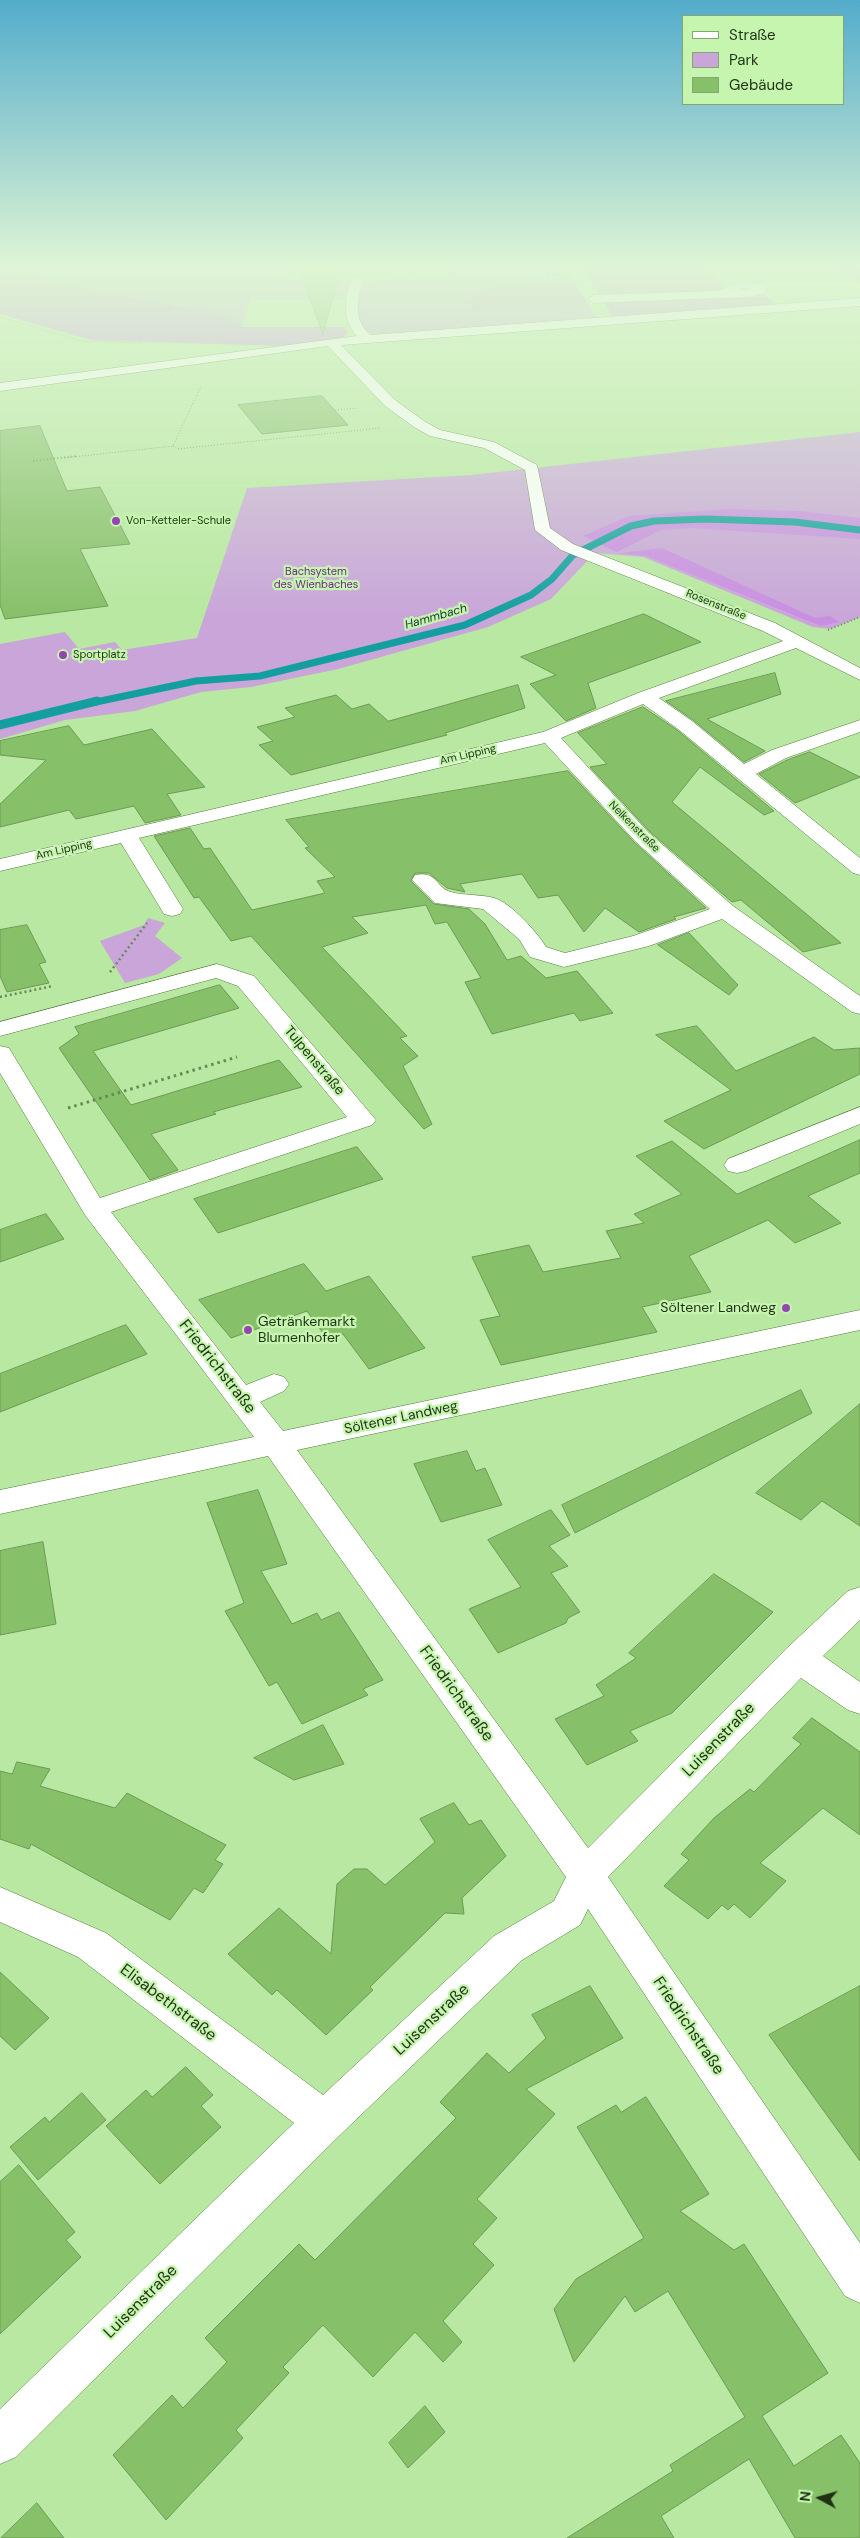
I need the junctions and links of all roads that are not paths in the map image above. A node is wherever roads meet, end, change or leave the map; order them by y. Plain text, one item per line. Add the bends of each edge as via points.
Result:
1 (34, 382) edge
2 (369, 382) edge
3 (0, 387) edge
4 (798, 642) junction
5 (860, 675) edge
6 (644, 697) junction
7 (860, 726) edge
8 (549, 736) junction
9 (744, 772) junction
10 (127, 835) junction
11 (860, 841) edge
12 (839, 852) junction
13 (0, 865) edge
14 (860, 869) edge
15 (424, 880) dead end
16 (169, 904) road end
17 (725, 912) junction
18 (860, 1007) edge
19 (0, 1029) edge
20 (0, 1053) edge
21 (860, 1116) edge
22 (737, 1165) dead end
23 (94, 1209) junction
24 (860, 1320) edge
25 (274, 1384) dead end
26 (241, 1399) junction
27 (276, 1444) junction
28 (0, 1502) edge
29 (860, 1600) edge
30 (799, 1658) junction
31 (860, 1700) edge
32 (586, 1875) junction
33 (0, 1904) edge
34 (325, 2121) junction
35 (860, 2281) edge
36 (0, 2441) edge

1 - 3 street
2 - 4 street, Rosenstraße via 390,403 435,433 489,445 532,468 542,530 567,547 770,627
4 - 5 street, Rosenstraße
4 - 6 street, Am Lipping
6 - 8 street, Am Lipping
6 - 9 street
7 - 9 street via 779,754
8 - 10 street, Am Lipping
8 - 17 street, Nelkenstraße via 642,836
9 - 12 street
10 - 13 street, Am Lipping
10 - 16 street
11 - 12 street
12 - 14 street
15 - 17 street via 443,898 489,903 528,935 538,952 564,960 641,941
17 - 18 street, Nelkenstraße
19 - 23 street, Tulpenstraße via 217,971 246,981 363,1120
20 - 23 street, Friedrichstraße
21 - 22 street
23 - 26 street, Friedrichstraße
24 - 27 street, Söltener Landweg
25 - 26 street
26 - 27 street, Friedrichstraße
27 - 28 street, Söltener Landweg
27 - 32 street, Friedrichstraße
29 - 30 street, Luisenstraße
30 - 31 street
30 - 32 street, Luisenstraße
32 - 34 street, Luisenstraße via 567,1913 508,1948
32 - 35 street, Friedrichstraße
33 - 34 street, Elisabethstraße via 92,1944
34 - 36 street, Luisenstraße

